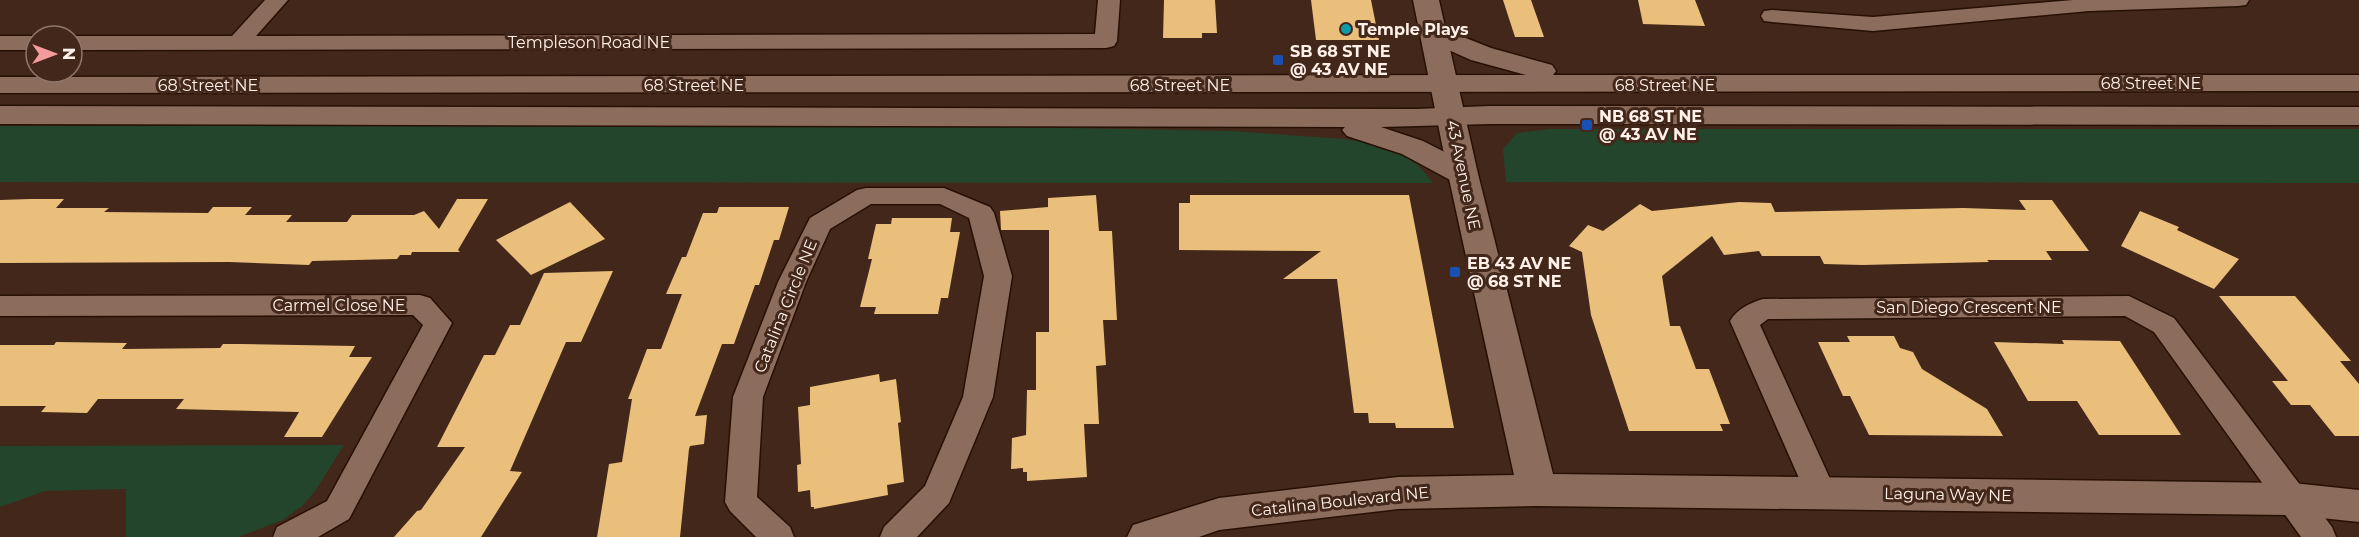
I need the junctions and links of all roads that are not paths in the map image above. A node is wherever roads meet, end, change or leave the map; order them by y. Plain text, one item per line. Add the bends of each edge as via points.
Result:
1 (277, 0) edge
2 (1109, 0) edge
3 (1426, 0) edge
4 (2238, 0) edge
5 (2086, 2) edge
6 (1772, 16) dead end
7 (1433, 33) junction
8 (0, 43) edge
9 (24, 43) edge
10 (84, 43) edge
11 (238, 43) junction
12 (2359, 83) edge
13 (1444, 84) junction
14 (0, 85) edge
15 (1602, 85) junction
16 (0, 115) edge
17 (1451, 116) junction
18 (2359, 116) edge
19 (1266, 117) junction
20 (1463, 174) junction
21 (0, 306) edge
22 (1537, 490) junction
23 (1820, 492) junction
24 (2293, 499) junction
25 (2359, 506) edge
26 (289, 537) edge
27 (778, 537) edge
28 (897, 537) edge
29 (1147, 537) edge
30 (2320, 537) edge

1 - 11 street
2 - 11 street, Templeson Road NE via 1106,41
3 - 7 main road, 43 Avenue NE
4 - 5 street
5 - 6 street via 1873,24
7 - 13 main road, 43 Avenue NE
7 - 15 main road via 1507,63
8 - 9 street
10 - 11 street, Templeson Road NE
12 - 15 main road, 68 Street NE
13 - 14 main road, 68 Street NE
13 - 15 main road, 68 Street NE
13 - 17 main road, 43 Avenue NE
16 - 19 main road, 68 Street NE
17 - 18 main road, 68 Street NE
17 - 19 main road, 68 Street NE
17 - 20 main road, 43 Avenue NE
19 - 20 main road via 1389,137 1422,150
20 - 22 main road, 43 Avenue NE
21 - 26 street, Carmel Close NE via 420,305 438,323 338,510
22 - 23 main road, Laguna Way NE
22 - 29 main road, Catalina Boulevard NE via 1398,493 1308,502 1219,514
23 - 24 main road, Laguna Way NE
23 - 24 street, San Diego Crescent NE via 1744,321 1763,309 2129,306 2164,325
24 - 25 main road, Laguna Way NE
24 - 30 street
27 - 28 street, Catalina Circle NE via 741,502 748,398 792,282 819,224 866,196 944,196 981,213 998,276 978,397 938,494

